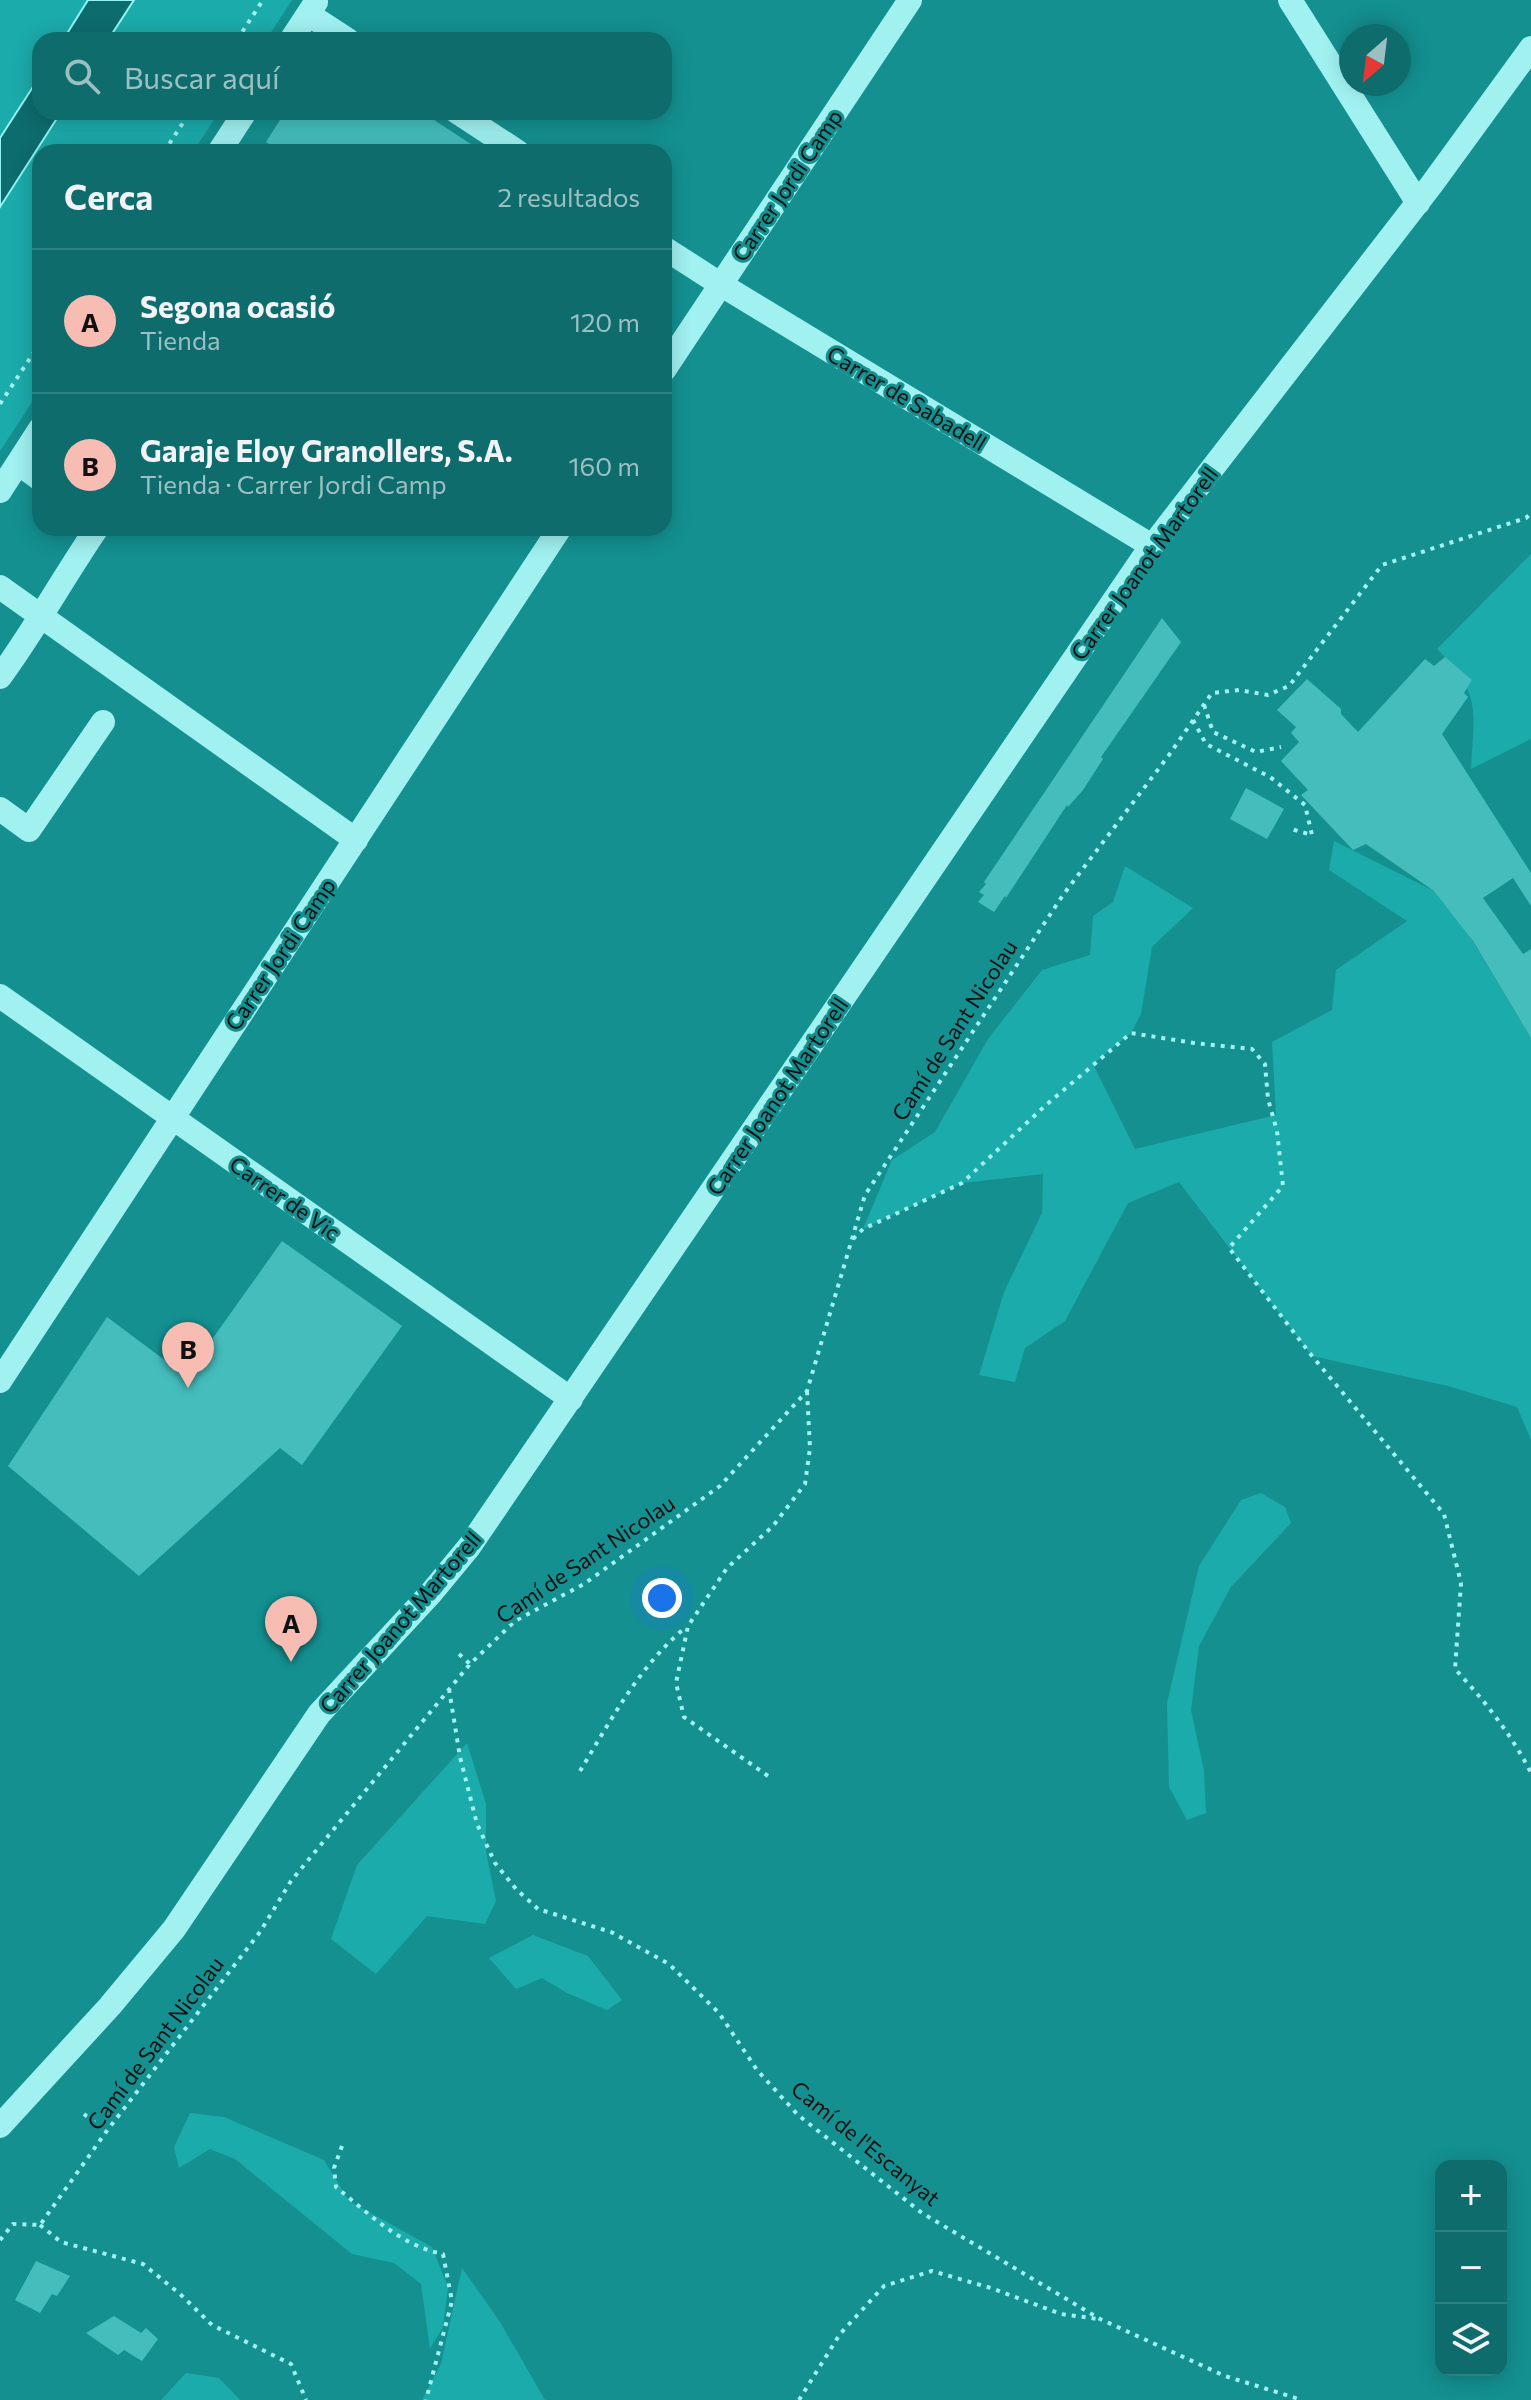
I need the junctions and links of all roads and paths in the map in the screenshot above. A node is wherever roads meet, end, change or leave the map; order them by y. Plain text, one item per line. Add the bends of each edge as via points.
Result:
1 (263, 0) edge
2 (910, 0) edge
3 (1290, 0) edge
4 (312, 7) edge
5 (242, 32) edge
6 (296, 32) edge
7 (339, 32) edge
8 (1531, 48) edge
9 (185, 120) edge
10 (242, 120) edge
11 (469, 120) edge
12 (169, 144) edge
13 (232, 144) edge
14 (506, 144) edge
15 (1418, 203) junction
16 (672, 253) edge
17 (720, 284) junction
18 (32, 355) edge
19 (672, 358) edge
20 (0, 404) edge
21 (32, 441) edge
22 (18, 463) junction
23 (32, 473) edge
24 (0, 491) edge
25 (1531, 513) edge
26 (92, 536) edge
27 (555, 536) edge
28 (1152, 546) junction
29 (0, 587) edge
30 (43, 616) junction
31 (0, 677) edge
32 (1204, 705) junction
33 (1193, 720) junction
34 (103, 722) dead end
35 (1281, 747) dead end
36 (0, 809) edge
37 (1291, 829) dead end
38 (356, 840) junction
39 (0, 996) edge
40 (171, 1117) junction
41 (852, 1241) junction
42 (0, 1381) edge
43 (807, 1391) junction
44 (571, 1399) junction
45 (688, 1626) junction
46 (459, 1654) dead end
47 (470, 1664) junction
48 (449, 1689) junction
49 (580, 1771) dead end
50 (1531, 1773) edge
51 (768, 1776) dead end
52 (84, 2114) dead end
53 (0, 2126) edge
54 (106, 2132) junction
55 (342, 2146) dead end
56 (40, 2225) junction
57 (0, 2240) edge
58 (1100, 2319) junction
59 (306, 2400) edge
60 (426, 2400) edge
61 (799, 2400) edge
62 (1302, 2400) edge

1 - 5 path
2 - 17 street, Carrer Jordi Camp
3 - 15 street
4 - 6 street
4 - 7 street
8 - 15 street, Carrer Joanot Martorell
9 - 12 path
10 - 13 street
11 - 14 street
15 - 28 street, Carrer Joanot Martorell
16 - 17 street, Carrer de Sabadell
17 - 19 street, Carrer Jordi Camp
17 - 28 street, Carrer de Sabadell
18 - 20 path
21 - 22 street
22 - 23 street
22 - 24 street
25 - 32 path, Camí de Sant Nicolau via 1382,565 1289,686 1268,695 1212,693
26 - 30 street
27 - 38 street, Carrer Jordi Camp
28 - 44 street, Carrer Joanot Martorell
29 - 30 street
30 - 31 street
30 - 38 street
32 - 33 path, Camí de Sant Nicolau
32 - 35 path via 1213,732 1256,752
33 - 37 path via 1206,744 1270,777 1305,805 1312,835
33 - 41 path, Camí de Sant Nicolau via 1063,895 959,1049 865,1195
34 - 36 street via 29,830
38 - 40 street, Carrer Jordi Camp
39 - 40 street, Carrer de Vic
40 - 42 street, Carrer Jordi Camp
40 - 44 street, Carrer de Vic
41 - 43 path, Camí de Sant Nicolau
41 - 50 path via 863,1229 962,1183 1131,1033 1252,1049 1265,1064 1283,1186 1229,1248 1444,1514 1461,1583 1455,1669
43 - 45 path via 810,1448 805,1484 773,1526 727,1568
43 - 47 path, Camí de Sant Nicolau via 720,1486 584,1584 515,1621
44 - 53 street, Carrer Joanot Martorell via 469,1547 319,1714 174,1929
45 - 49 path via 634,1683
45 - 51 path via 676,1683 684,1717
46 - 47 path
47 - 48 path, Camí de Sant Nicolau
48 - 54 path, Camí de Sant Nicolau via 291,1881 260,1932
48 - 58 path, Camí de l'Escanyat via 477,1824 495,1863 516,1889 538,1909 611,1932 669,1964 719,2013 757,2070 798,2115 922,2213
52 - 54 path
54 - 56 path, Camí de Sant Nicolau
55 - 60 path via 334,2168 336,2187 397,2235 422,2250 443,2254 452,2301
56 - 57 path via 13,2224
56 - 59 path via 61,2242 143,2264 212,2325 291,2364
58 - 61 path via 1061,2314 932,2271 884,2286 840,2334
58 - 62 path, Camí de l'Escanyat via 1225,2376

